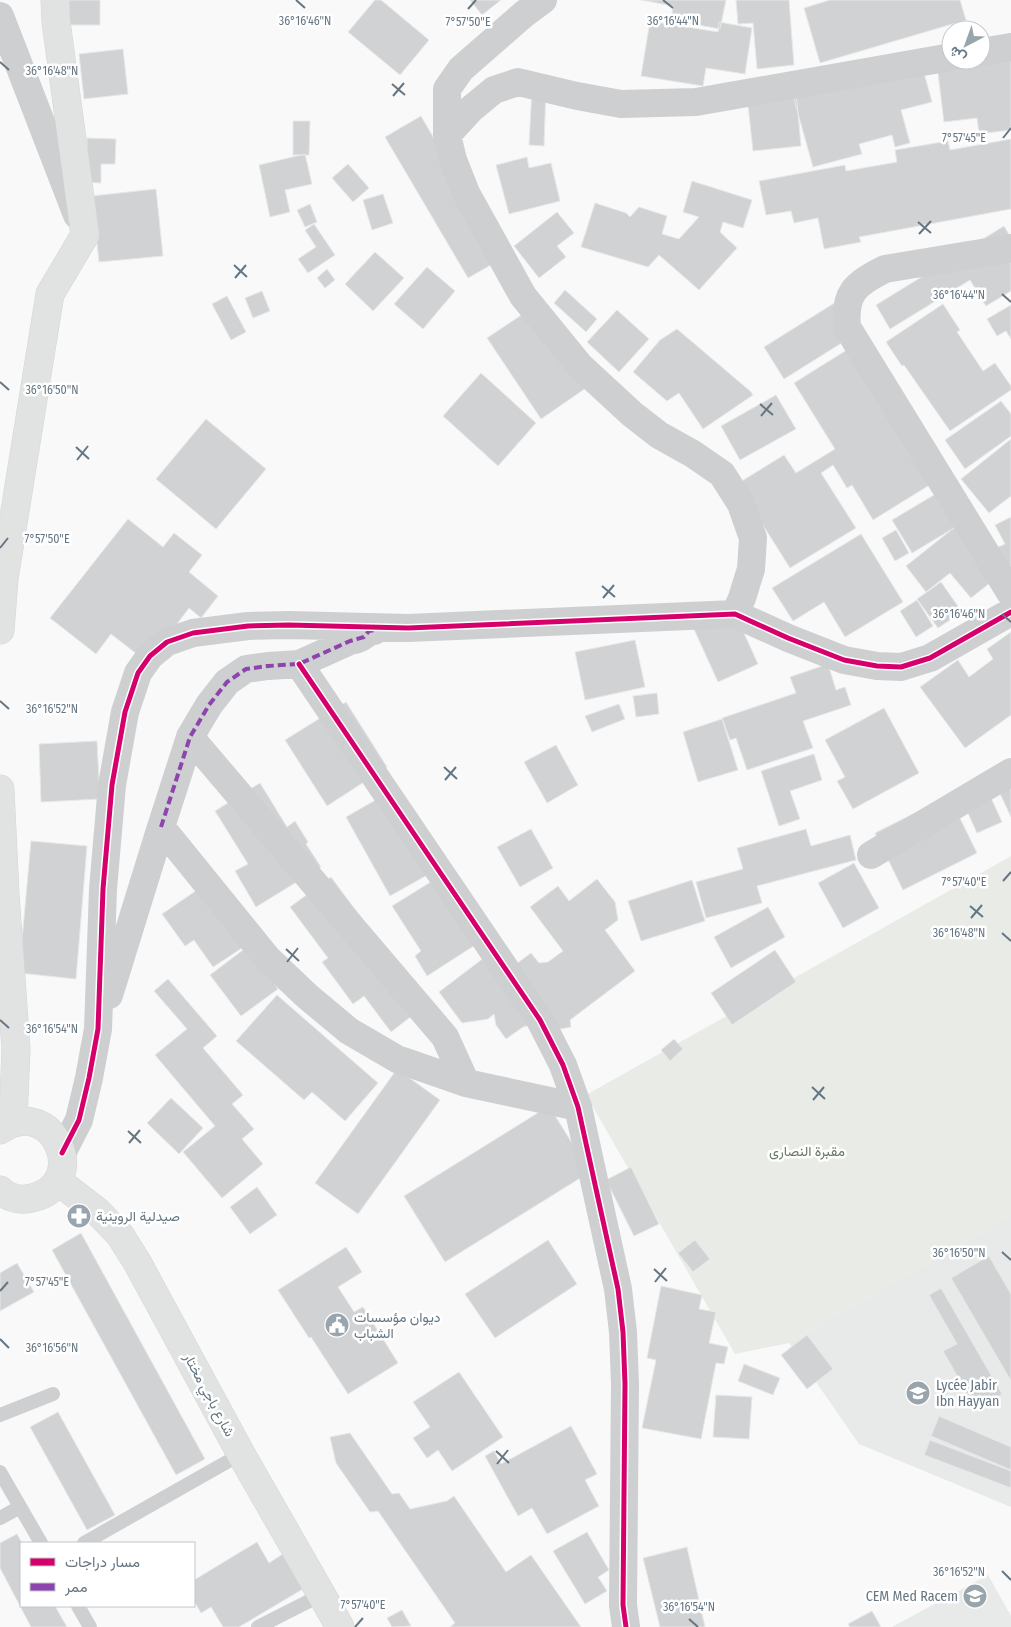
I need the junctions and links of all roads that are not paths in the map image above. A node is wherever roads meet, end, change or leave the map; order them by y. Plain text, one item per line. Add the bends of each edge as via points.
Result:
1 (55, 0) edge
2 (543, 0) edge
3 (0, 16) edge
4 (1011, 47) edge
5 (991, 50) edge
6 (941, 59) edge
7 (447, 135) junction
8 (85, 235) junction
9 (1011, 248) edge
10 (1011, 594) edge
11 (1011, 612) edge
12 (735, 614) junction
13 (408, 628) junction
14 (0, 630) edge
15 (299, 664) junction
16 (190, 737) junction
17 (1011, 772) edge
18 (0, 789) edge
19 (161, 827) junction
20 (871, 855) dead end
21 (98, 1030) junction
22 (8, 1044) edge
23 (466, 1082) junction
24 (578, 1108) junction
25 (6, 1126) edge
26 (62, 1153) junction
27 (58, 1181) junction
28 (5, 1197) edge
29 (53, 1394) dead end
30 (0, 1415) edge
31 (240, 1454) junction
32 (0, 1472) edge
33 (20, 1507) junction
34 (0, 1518) edge
35 (40, 1542) edge
36 (86, 1542) edge
37 (321, 1595) junction
38 (79, 1607) edge
39 (90, 1627) edge
40 (258, 1627) edge
41 (340, 1627) edge
42 (626, 1627) edge

1 - 8 street
2 - 7 street via 461,69 447,90
3 - 8 street
4 - 5 street
6 - 7 street via 696,102 621,104 518,82 494,90 471,108
7 - 12 street via 466,193 523,296 580,366 659,435 722,474 741,504 753,538 751,569
8 - 14 street via 50,294 4,579
9 - 10 street via 885,269 867,278 852,292 846,311 847,327
11 - 12 street via 930,658 902,666 877,666 844,660
12 - 13 street
13 - 15 street via 369,631
13 - 21 street via 289,625 218,630 193,633 167,642 150,656 138,674 125,712 112,785 103,890
15 - 16 street via 246,669 226,682
15 - 24 street via 540,1020 563,1065
16 - 19 street
16 - 23 street via 445,1037
17 - 20 street
18 - 22 street
19 - 21 street
19 - 23 street via 268,959 307,996 349,1031 397,1059
21 - 26 street via 79,1120
22 - 25 street
23 - 24 street
24 - 42 street via 618,1289 622,1332 623,1605
25 - 26 street via 26,1122 39,1124 58,1141
26 - 27 street via 63,1167
27 - 28 street via 39,1196 27,1199
27 - 31 street, شارع باجي مختار via 98,1212 120,1235
29 - 30 lane
31 - 36 lane
31 - 37 street, شارع باجي مختار
32 - 33 lane
33 - 34 lane
33 - 35 lane
37 - 40 lane
37 - 41 street, شارع باجي مختار
38 - 39 lane

